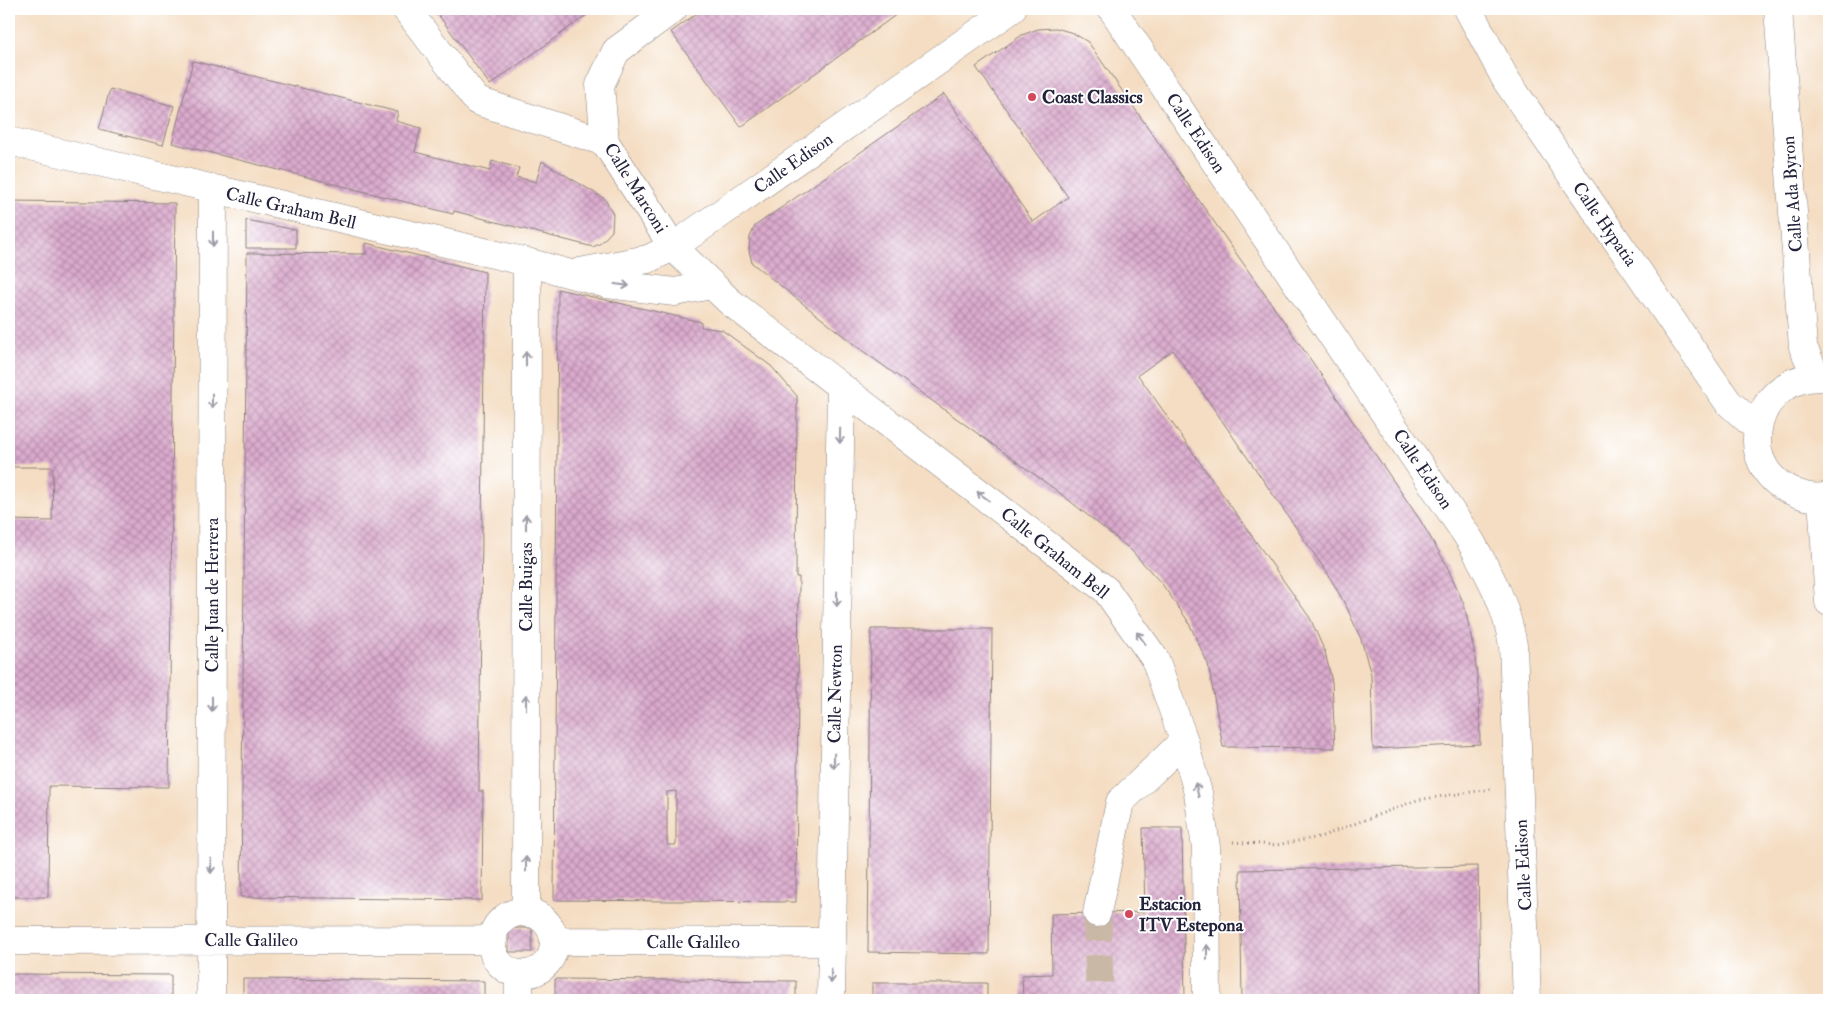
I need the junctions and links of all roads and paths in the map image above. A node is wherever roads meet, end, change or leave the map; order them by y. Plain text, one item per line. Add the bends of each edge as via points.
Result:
1 (406, 9) edge
2 (673, 9) edge
3 (1012, 9) edge
4 (1112, 9) edge
5 (1468, 9) edge
6 (1778, 9) edge
7 (9, 141) edge
8 (604, 142) junction
9 (213, 190) junction
10 (673, 247) junction
11 (526, 262) junction
12 (574, 273) junction
13 (711, 285) junction
14 (1823, 377) edge
15 (841, 388) junction
16 (1757, 428) junction
17 (1826, 497) edge
18 (1829, 602) edge
19 (1184, 741) junction
20 (1519, 788) junction
21 (1206, 847) junction
22 (526, 913) junction
23 (1097, 913) tunnel mouth
24 (211, 939) junction
25 (493, 940) junction
26 (9, 941) edge
27 (554, 941) junction
28 (831, 942) junction
29 (519, 987) edge
30 (210, 1000) edge
31 (831, 1000) edge
32 (1208, 1000) edge
33 (1527, 1000) edge

1 - 8 street via 477,101
2 - 8 street, Calle Marconi via 616,51 600,86
3 - 10 street, Calle Edison
4 - 20 street, Calle Edison via 1470,540 1496,587 1507,613 1513,645
5 - 16 street, Calle Hypatia via 1506,80 1728,402
6 - 14 street, Calle Ada Byron via 1803,347
7 - 9 street, Calle Graham Bell
8 - 10 street, Calle Marconi
9 - 11 street, Calle Graham Bell
9 -> 24 street, Calle Juan de Herrera
10 - 12 street, Calle Graham Bell via 648,260
10 - 13 street, Calle Graham Bell
11 - 12 street, Calle Graham Bell
22 -> 11 street, Calle Buigas
12 -> 13 street, Calle Graham Bell via 607,284 675,292
13 - 15 street, Calle Graham Bell
14 - 16 street via 1796,380 1777,391 1764,407
19 -> 15 street, Calle Graham Bell via 1156,659 1106,590
15 -> 28 street, Calle Newton
16 - 17 street via 1757,446 1772,479 1787,490 1804,496
17 - 18 street
21 -> 19 street, Calle Graham Bell via 1198,793
19 - 23 street via 1120,802
20 - 21 path via 1475,790 1417,800 1320,837 1276,845 1228,842
20 - 33 street, Calle Edison
32 -> 21 street, Calle Graham Bell
22 - 25 street via 508,917 495,931
22 - 27 street via 542,919 553,933
24 - 25 street, Calle Galileo
24 - 26 street, Calle Galileo
24 - 30 street, Calle Juan de Herrera
25 - 29 street via 496,958 510,971
27 - 28 street, Calle Galileo
27 - 29 street via 548,962
28 -> 31 street, Calle Newton

